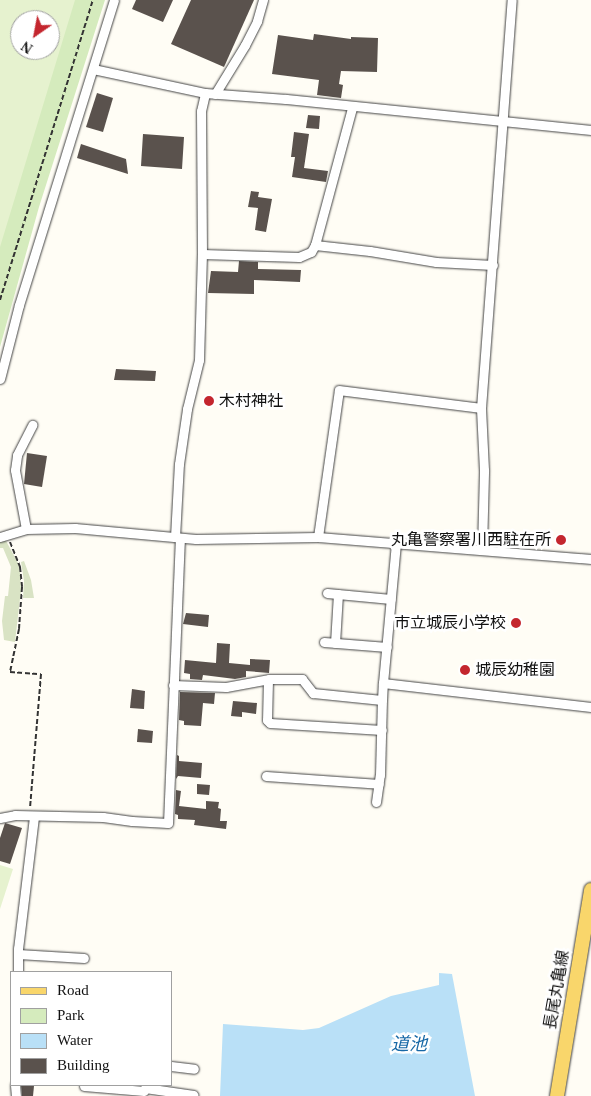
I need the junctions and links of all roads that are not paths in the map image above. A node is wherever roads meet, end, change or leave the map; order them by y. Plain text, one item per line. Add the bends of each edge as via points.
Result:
1 (114, 0) edge
2 (263, 0) edge
3 (512, 0) edge
4 (93, 69) junction
5 (210, 93) junction
6 (352, 108) junction
7 (503, 122) junction
8 (591, 130) edge
9 (315, 245) junction
10 (202, 254) junction
11 (493, 265) junction
12 (0, 379) edge
13 (481, 408) junction
14 (32, 425) dead end
15 (26, 529) junction
16 (3, 536) edge
17 (318, 537) junction
18 (177, 538) junction
19 (396, 543) junction
20 (482, 549) junction
21 (591, 559) edge
22 (327, 594) dead end
23 (338, 594) junction
24 (391, 599) junction
25 (324, 642) dead end
26 (335, 643) junction
27 (387, 647) junction
28 (268, 680) junction
29 (383, 684) junction
30 (173, 685) junction
31 (382, 700) junction
32 (591, 707) edge
33 (382, 730) junction
34 (266, 776) dead end
35 (379, 784) junction
36 (376, 802) dead end
37 (34, 817) junction
38 (0, 818) edge
39 (591, 890) edge
40 (18, 954) junction
41 (84, 958) dead end
42 (18, 971) edge
43 (172, 1066) edge
44 (194, 1069) dead end
45 (84, 1086) dead end
46 (144, 1090) edge
47 (194, 1095) edge
48 (557, 1096) edge

1 - 4 street
2 - 5 street via 245,45
3 - 7 street
4 - 5 street
4 - 12 street via 19,305
5 - 6 street
5 - 10 street via 201,111
6 - 7 street
6 - 9 street
7 - 8 street
7 - 11 street
9 - 10 street via 311,252 299,257
9 - 11 street via 436,262
10 - 18 street via 199,360 182,446
11 - 13 street
13 - 17 street via 339,390
13 - 20 street via 484,470
14 - 15 street via 17,455 15,470
15 - 16 street
15 - 18 street via 75,528
17 - 18 street
17 - 19 street
18 - 30 street
19 - 20 street
19 - 24 street
20 - 21 street
22 - 23 street
23 - 24 street
23 - 26 street
24 - 27 street
25 - 26 street
26 - 27 street
27 - 29 street
28 - 30 street via 226,687
28 - 31 street via 302,679 312,693
28 - 33 street via 267,720 270,723
29 - 31 street
29 - 32 street
30 - 37 street via 168,823 103,817
31 - 33 street
33 - 35 street
34 - 35 street
35 - 36 street
37 - 38 street via 15,815
37 - 40 street
39 - 48 main road, 長尾丸亀線
40 - 41 street
40 - 42 street
43 - 44 street
45 - 46 street
46 - 47 street

